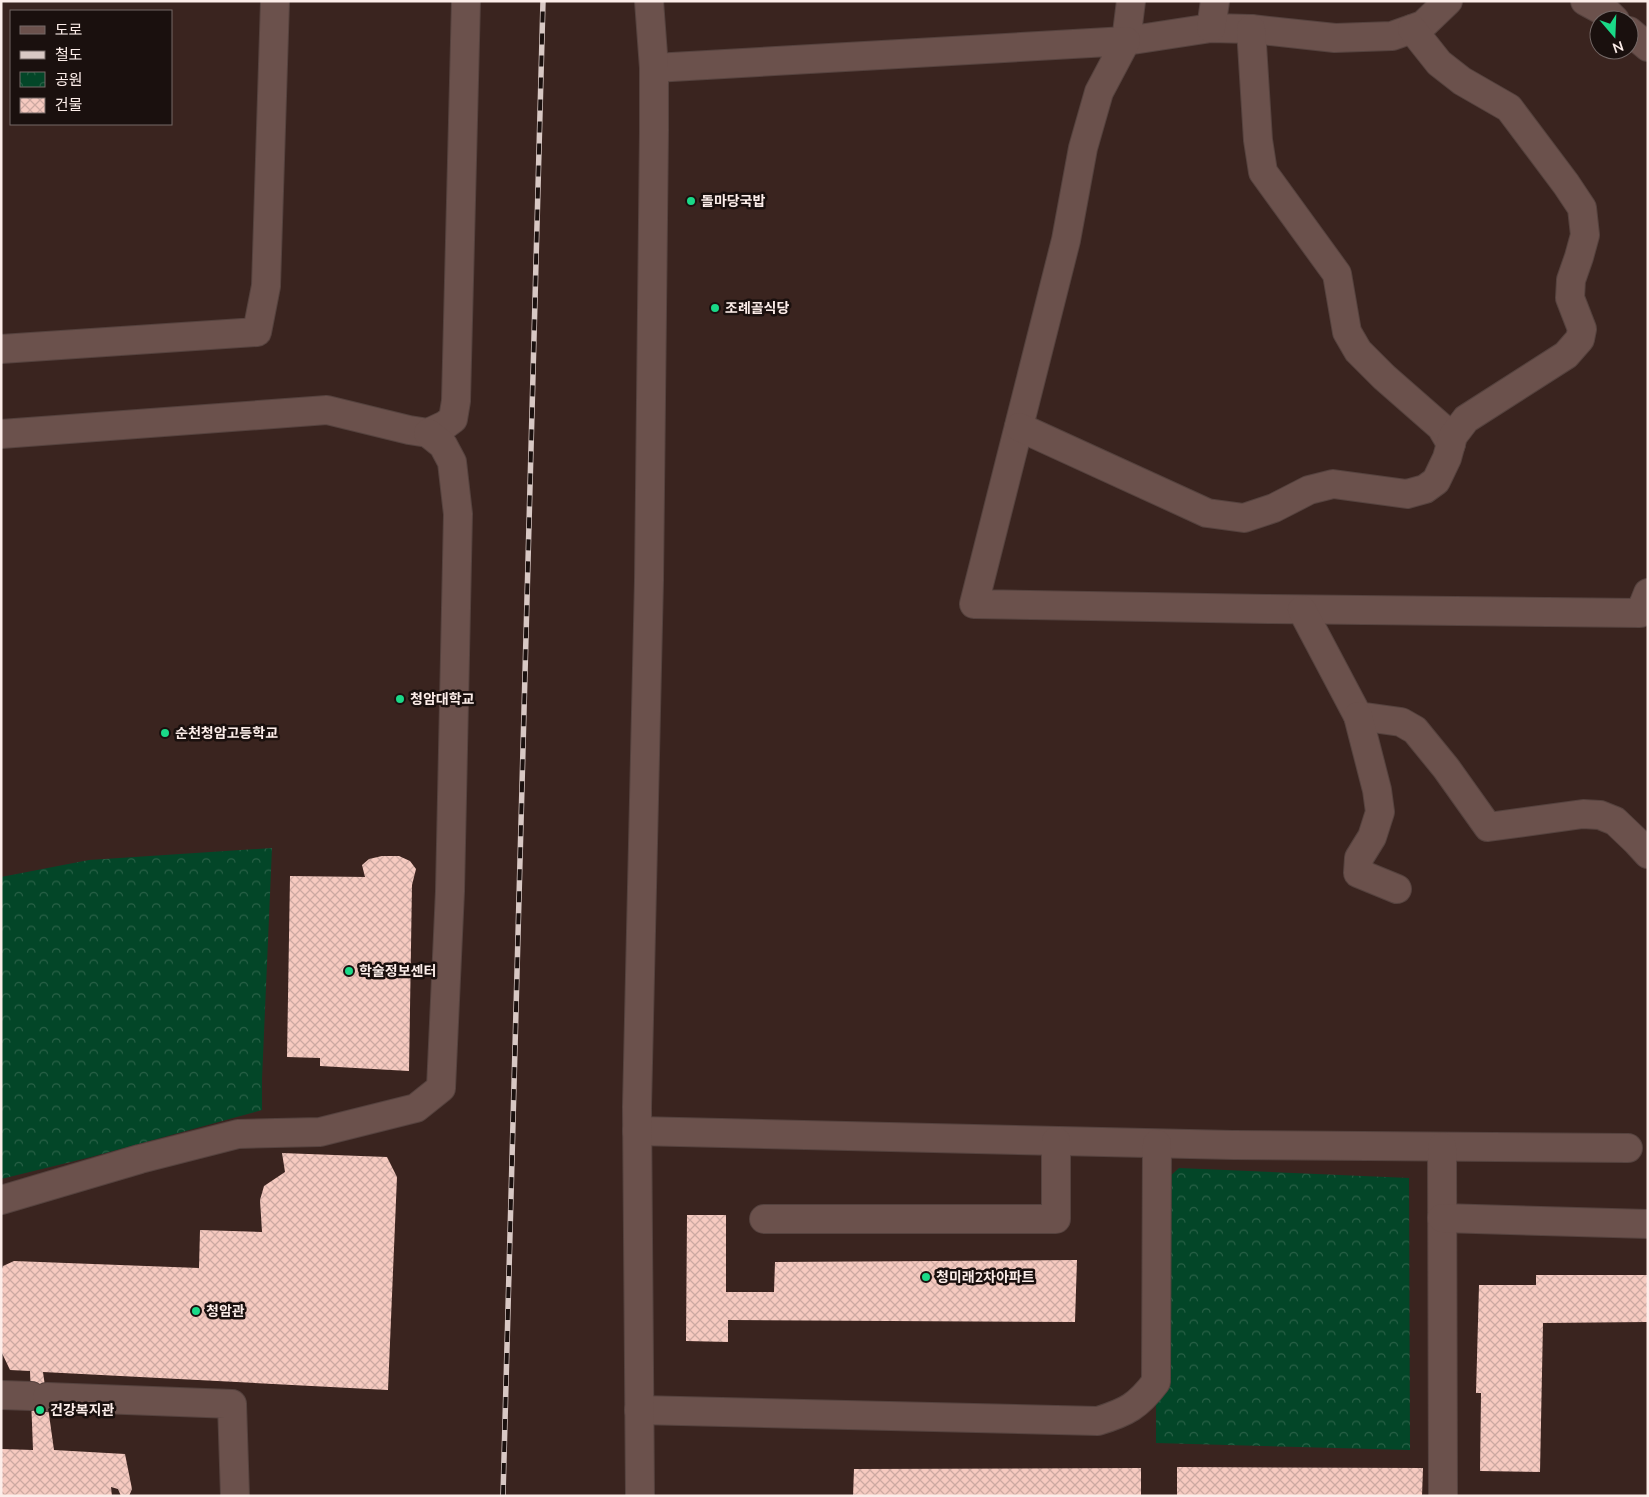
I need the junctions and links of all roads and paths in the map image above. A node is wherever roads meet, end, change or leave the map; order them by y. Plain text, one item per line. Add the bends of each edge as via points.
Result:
1 (275, 1) edge
2 (466, 1) edge
3 (649, 1) edge
4 (1131, 1) edge
5 (1215, 1) edge
6 (1448, 1) edge
7 (1585, 1) edge
8 (1602, 10) edge
9 (1210, 28) junction
10 (1251, 29) junction
11 (1412, 29) junction
12 (1126, 40) junction
13 (654, 68) junction
14 (1, 349) edge
15 (1019, 427) junction
16 (428, 433) junction
17 (1, 434) edge
18 (1451, 444) junction
19 (1648, 593) edge
20 (1302, 610) junction
21 (1358, 716) junction
22 (1648, 854) edge
23 (1397, 889) dead end
24 (637, 1131) junction
25 (1056, 1141) junction
26 (1157, 1144) junction
27 (1442, 1147) junction
28 (1628, 1148) dead end
29 (1, 1200) edge
30 (1442, 1218) junction
31 (764, 1219) dead end
32 (1648, 1224) edge
33 (1, 1395) edge
34 (639, 1410) junction
35 (235, 1496) edge
36 (640, 1496) edge
37 (1442, 1496) edge

1 - 14 street via 266,286 257,332
2 - 16 street via 456,401 453,419
3 - 13 street
4 - 12 street
5 - 9 street
6 - 11 street via 1423,25
7 - 8 street
9 - 10 street
9 - 12 street
10 - 11 street via 1335,38 1392,36
10 - 18 street via 1263,172 1337,274 1347,332 1358,350 1440,426
11 - 18 street via 1439,63 1462,81 1509,108 1582,208 1585,235 1570,289 1570,298 1582,329 1580,339 1566,355 1466,419
12 - 13 street
12 - 15 street via 1099,92 1083,148 1066,240
13 - 24 street via 649,590
15 - 18 street via 1207,513 1244,518 1274,508 1309,490 1333,484 1407,494 1425,488 1436,481
15 - 20 street via 974,604
16 - 17 street via 327,410
16 - 29 street via 443,445 452,462 458,514 450,891 442,1088 416,1108 320,1132 238,1134
19 - 20 street via 1640,613
20 - 21 street
21 - 22 street via 1401,722 1415,730 1488,827 1583,814 1600,815 1615,821
21 - 23 street via 1380,812 1372,837 1359,858 1358,873
24 - 25 street
24 - 34 street
25 - 26 street
25 - 31 street via 1056,1219
26 - 27 street
26 - 34 street via 1156,1382 1130,1409 1098,1421
27 - 28 street
27 - 30 street
30 - 32 street
30 - 37 street
33 - 35 street via 232,1404
34 - 36 street

